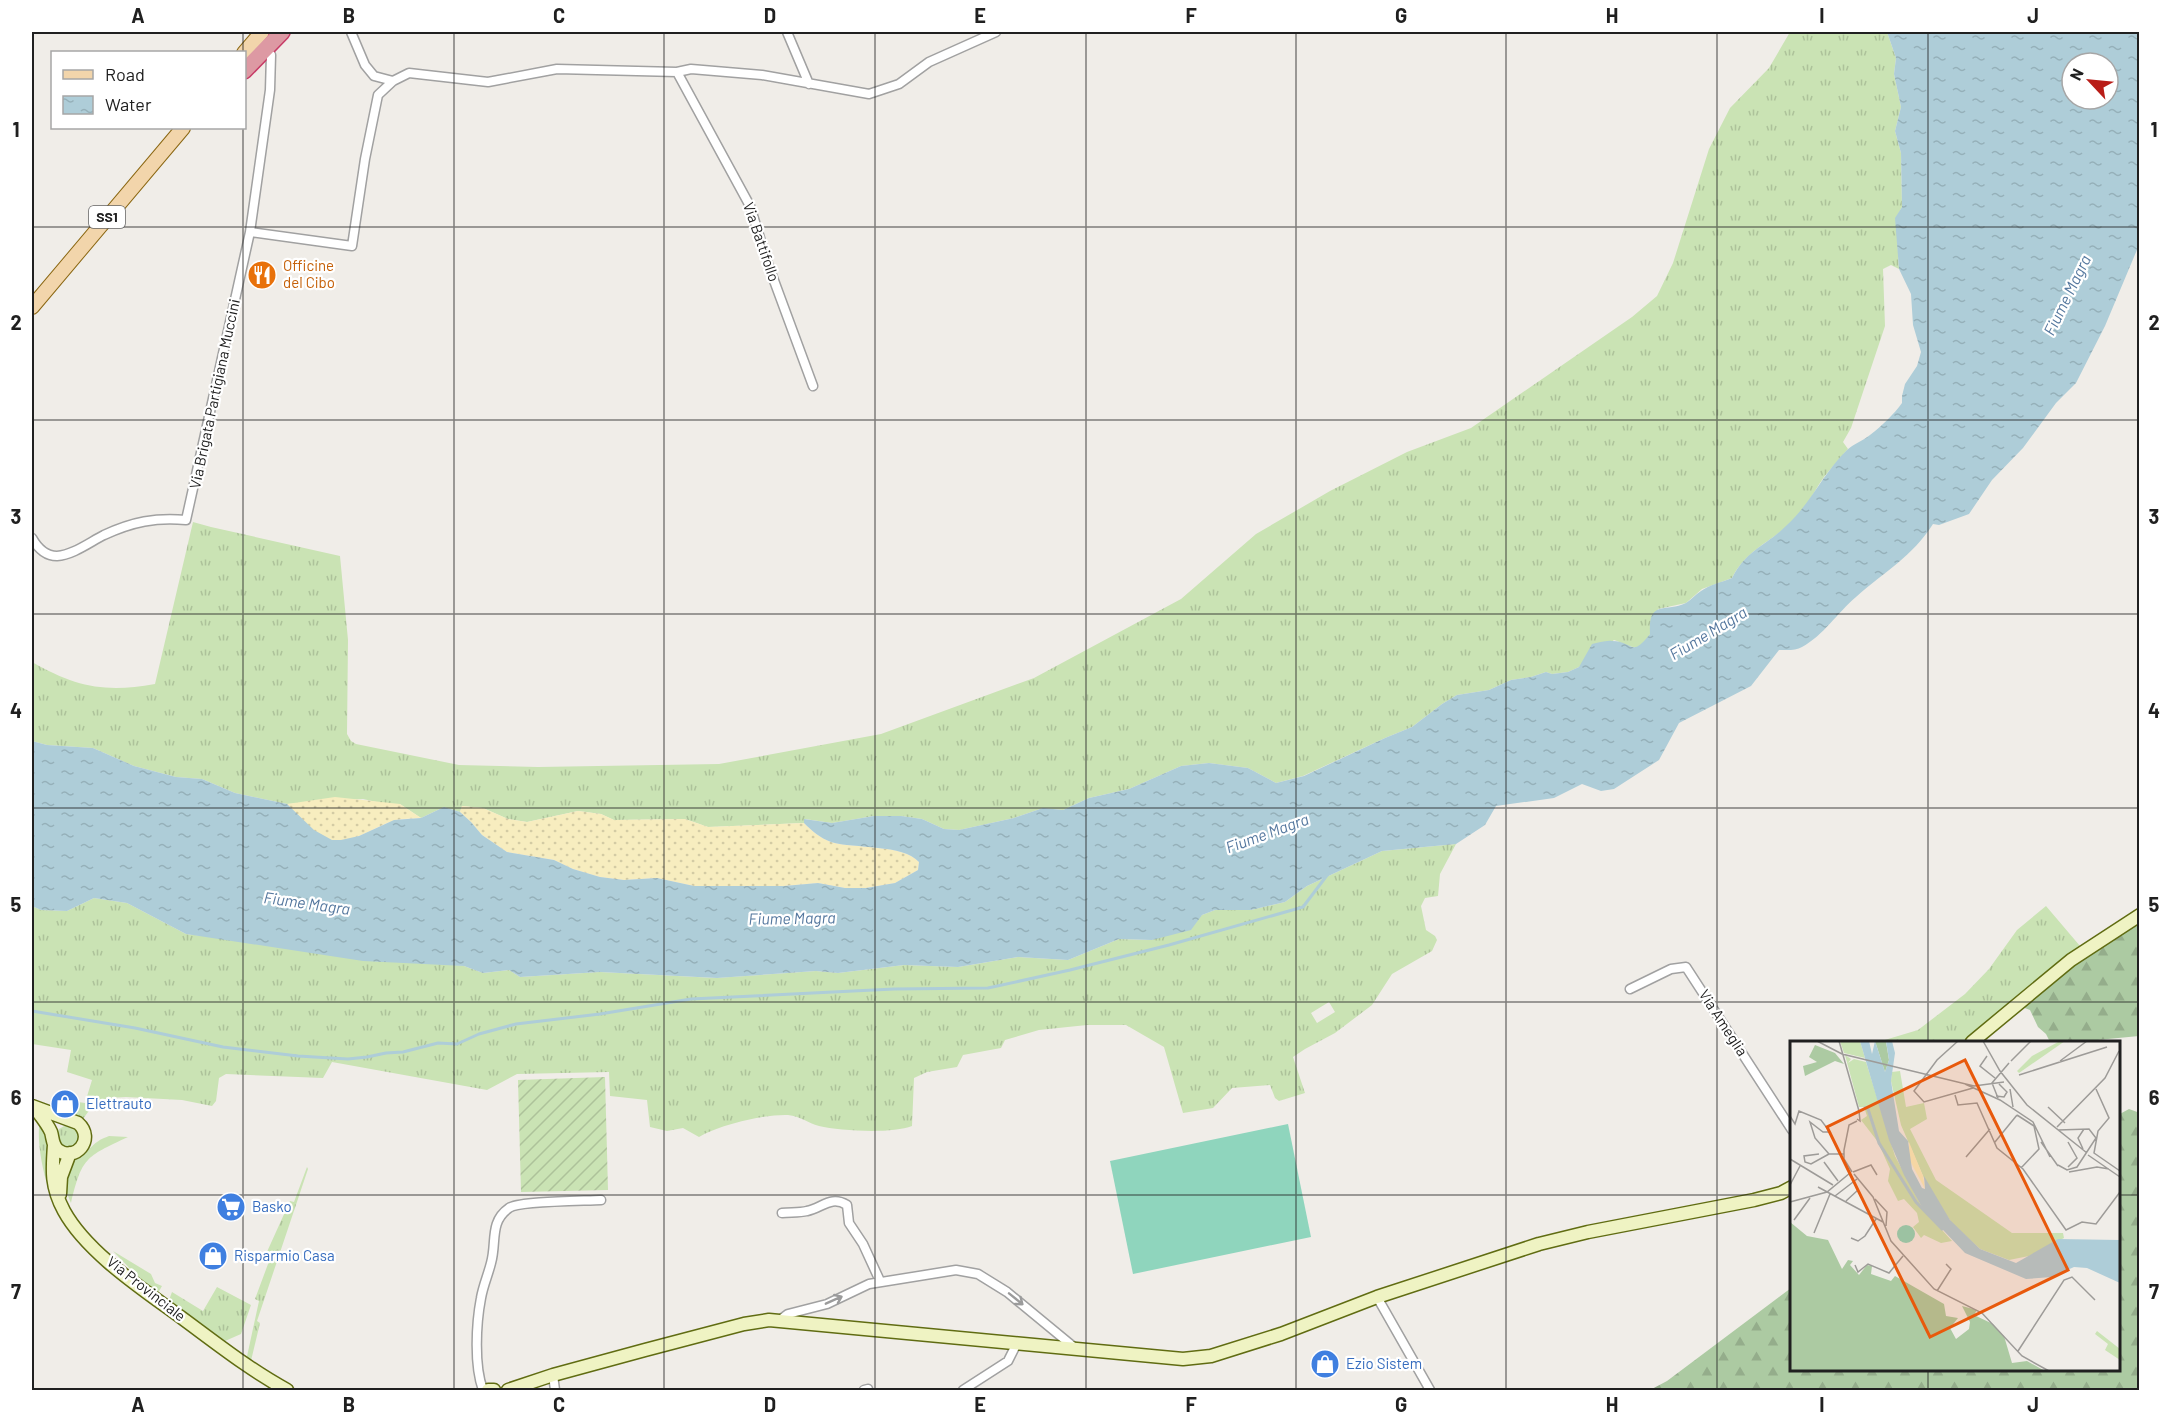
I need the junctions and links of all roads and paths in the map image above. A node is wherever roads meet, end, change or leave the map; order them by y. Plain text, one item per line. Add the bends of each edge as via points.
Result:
1 (262, 32) edge
2 (282, 32) edge
3 (351, 32) edge
4 (787, 32) edge
5 (996, 32) edge
6 (246, 51) edge
7 (272, 55) dead end
8 (246, 68) edge
9 (677, 72) junction
10 (393, 81) junction
11 (809, 84) junction
12 (182, 129) edge
13 (250, 232) junction
14 (32, 306) edge
15 (813, 386) dead end
16 (32, 538) edge
17 (2139, 915) edge
18 (1630, 990) dead end
19 (1973, 1041) edge
20 (33, 1107) edge
21 (70, 1120) junction
22 (1790, 1128) edge
23 (53, 1141) junction
24 (70, 1154) junction
25 (1790, 1188) edge
26 (601, 1200) dead end
27 (60, 1201) junction
28 (782, 1213) dead end
29 (880, 1281) junction
30 (1377, 1298) junction
31 (780, 1320) junction
32 (1017, 1343) junction
33 (1075, 1349) junction
34 (553, 1375) junction
35 (528, 1387) edge
36 (287, 1390) edge
37 (483, 1390) edge
38 (488, 1390) edge
39 (494, 1390) edge
40 (508, 1390) edge
41 (555, 1390) edge
42 (964, 1390) edge
43 (1430, 1390) edge

1 - 6 main road
2 - 8 highway
3 - 10 street via 374,76
4 - 11 street
5 - 11 street via 929,62 899,84 869,94
7 - 13 street, Via Brigata Partigiana Muccini
9 - 10 street via 557,69 488,82 409,73
9 - 11 street via 691,69 762,75
9 - 15 street, Via Battifollo via 750,206
10 - 13 street via 378,95 352,246
12 - 14 main road, SS1
13 - 16 street, Via Brigata Partigiana Muccini via 186,520 161,518 126,526 58,556 43,551
17 - 19 main road via 2071,960
18 - 22 street, Via Ameglia via 1671,969 1686,967
20 - 21 main road
20 - 23 main road via 45,1120
21 - 23 main road via 59,1123
21 - 24 main road via 82,1126 86,1136 80,1150
23 - 24 main road
23 - 27 main road via 52,1177
24 - 27 main road via 61,1177
25 - 30 main road via 1754,1200 1539,1244
26 - 37 street via 512,1206 496,1222 478,1333
27 - 36 main road, Via Provinciale via 79,1232 132,1281 258,1374
28 - 29 street via 808,1211 831,1200 843,1202 847,1205 849,1223
31 -> 29 street
29 -> 33 street via 956,1270 978,1274 1007,1292
30 - 33 main road via 1211,1356 1183,1359
30 - 43 street
31 - 32 main road
31 - 34 main road via 744,1324
32 - 33 main road
32 - 42 street via 1008,1361
34 - 35 main road
34 - 41 street
35 - 40 main road via 520,1385
38 - 39 main road

